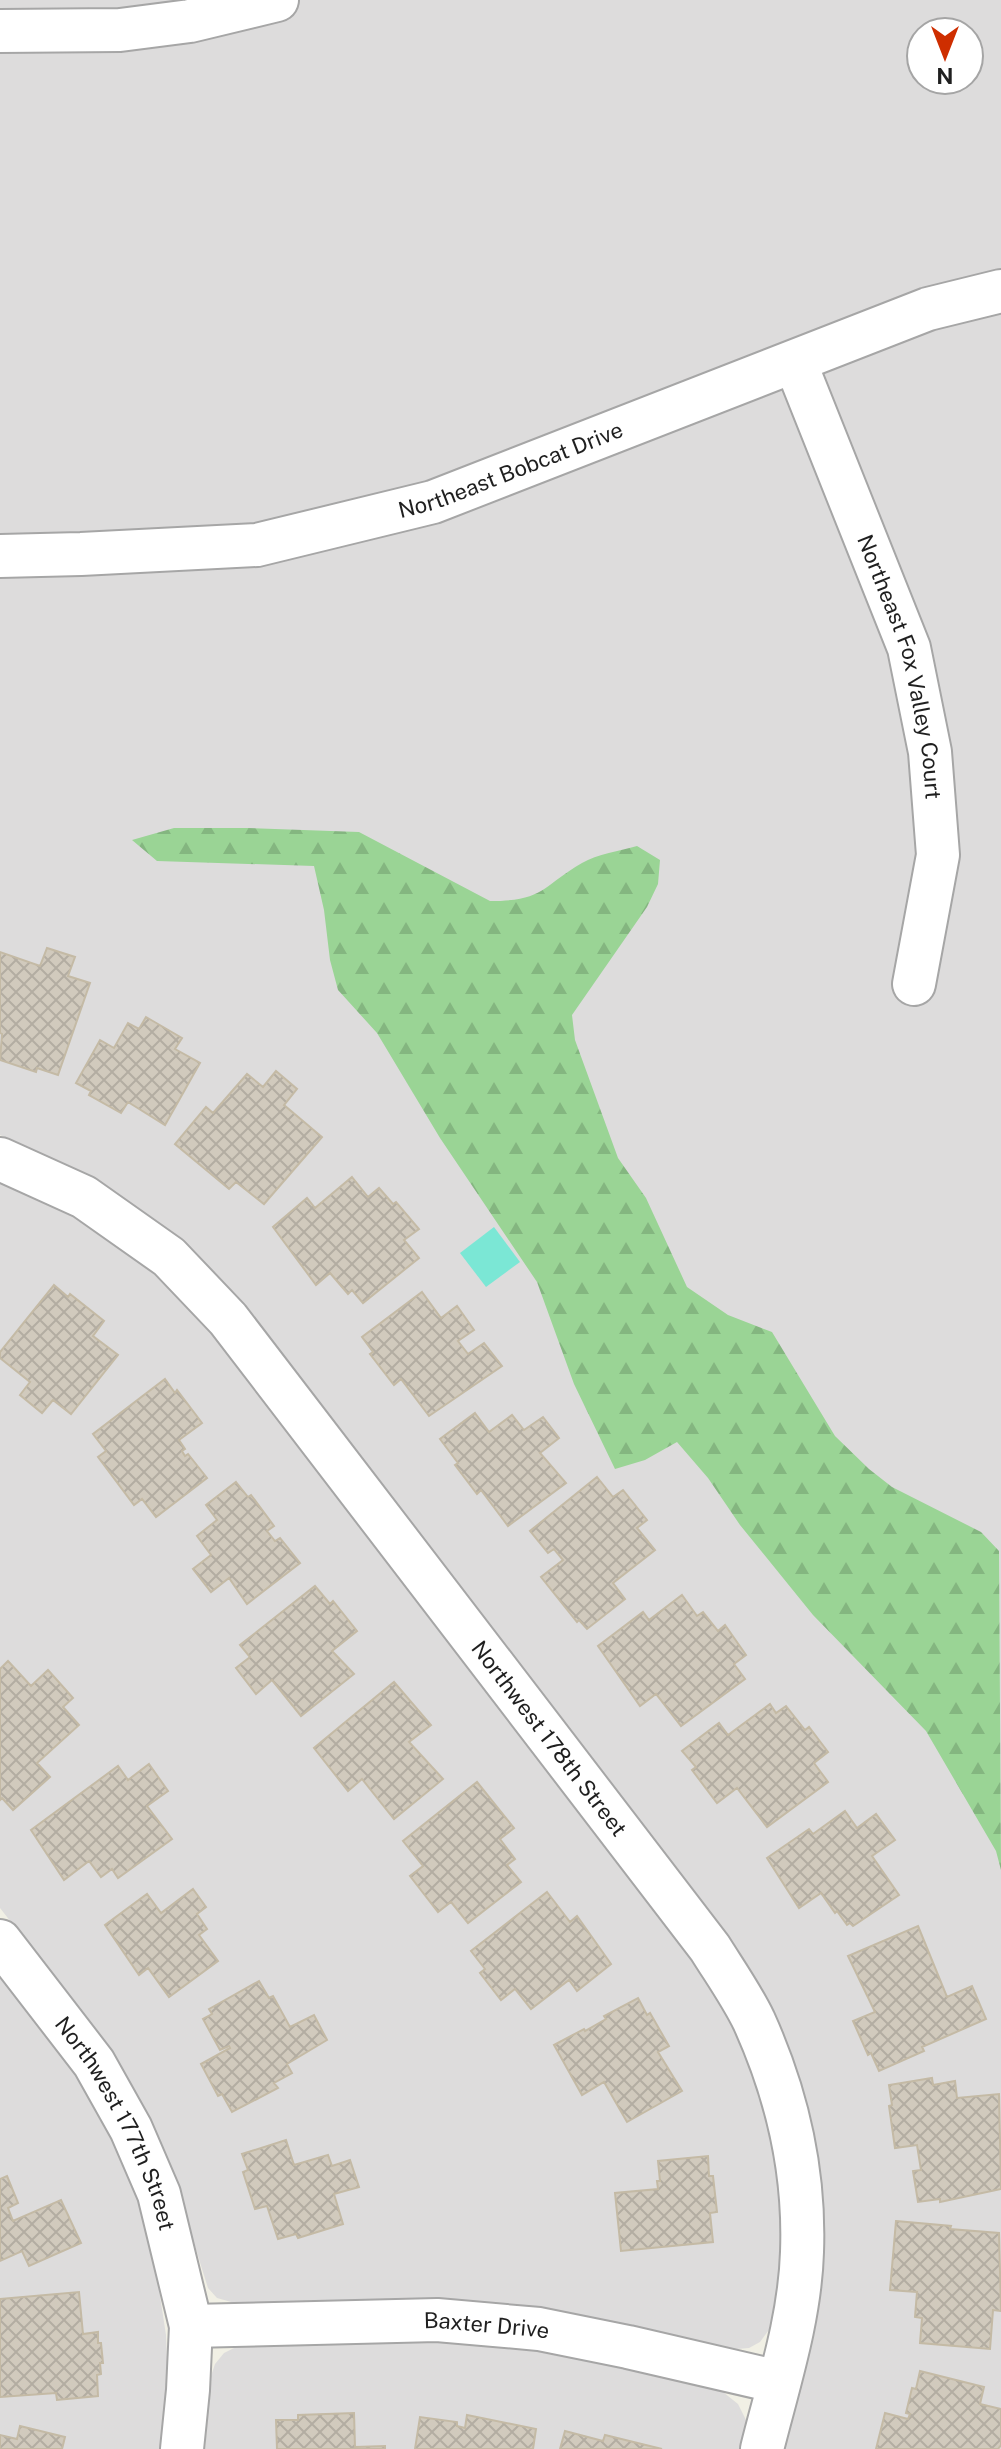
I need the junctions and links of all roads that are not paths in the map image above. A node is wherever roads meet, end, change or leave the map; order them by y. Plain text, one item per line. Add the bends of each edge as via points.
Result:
1 (277, 0) edge
2 (188, 10) edge
3 (0, 31) edge
4 (1001, 291) edge
5 (795, 362) junction
6 (0, 556) edge
7 (914, 984) dead end
8 (0, 1159) edge
9 (0, 1941) edge
10 (191, 2326) junction
11 (779, 2382) junction
12 (182, 2449) edge
13 (762, 2449) edge

1 - 2 street
2 - 3 street via 120,30
4 - 5 street, Northeast Bobcat Drive via 928,309
5 - 6 street, Northeast Bobcat Drive via 433,502 257,545
5 - 7 street, Northeast Fox Valley Court via 909,648 919,687 938,855
8 - 11 street, Northwest 178th Street via 84,1197 169,1257 228,1319 710,1948 753,2019 783,2097 801,2179 802,2253
9 - 10 street, Northwest 177th Street via 94,2063 131,2129 159,2194
10 - 11 street, Baxter Drive via 437,2320 524,2328
10 - 12 street, Northwest 177th Street
11 - 13 street, Northwest 178th Street

